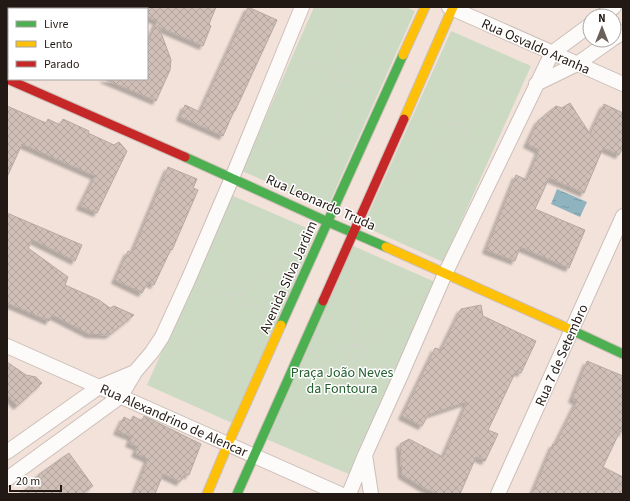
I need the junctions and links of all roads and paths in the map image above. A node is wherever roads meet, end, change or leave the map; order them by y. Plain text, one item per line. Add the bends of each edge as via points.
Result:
1 (302, 7) edge
2 (330, 7) edge
3 (425, 7) edge
4 (451, 8) edge
5 (397, 26) dead end
6 (582, 31) edge
7 (454, 47) dead end
8 (600, 48) edge
9 (284, 52) junction
10 (552, 53) junction
11 (577, 64) junction
12 (340, 67) junction
13 (346, 70) junction
14 (333, 72) junction
15 (522, 77) dead end
16 (347, 79) junction
17 (9, 80) edge
18 (334, 80) junction
19 (340, 82) junction
20 (536, 84) junction
21 (623, 84) edge
22 (385, 97) junction
23 (408, 107) junction
24 (457, 123) junction
25 (463, 125) junction
26 (451, 128) junction
27 (464, 133) junction
28 (452, 135) junction
29 (458, 137) junction
30 (261, 151) dead end
31 (504, 152) junction
32 (332, 168) dead end
33 (232, 178) junction
34 (386, 200) dead end
35 (234, 208) dead end
36 (623, 216) edge
37 (328, 222) junction
38 (449, 228) dead end
39 (353, 232) junction
40 (299, 246) dead end
41 (445, 274) junction
42 (189, 278) junction
43 (353, 278) dead end
44 (237, 292) junction
45 (242, 295) junction
46 (232, 297) junction
47 (417, 298) dead end
48 (243, 302) junction
49 (233, 303) junction
50 (237, 305) junction
51 (284, 321) junction
52 (572, 331) junction
53 (308, 333) junction
54 (7, 346) edge
55 (354, 346) junction
56 (360, 348) junction
57 (348, 350) junction
58 (623, 354) edge
59 (360, 356) junction
60 (350, 357) junction
61 (354, 359) junction
62 (162, 362) dead end
63 (135, 372) junction
64 (401, 375) junction
65 (99, 386) junction
66 (232, 390) dead end
67 (121, 396) junction
68 (291, 417) dead end
69 (228, 444) junction
70 (7, 452) edge
71 (350, 454) dead end
72 (365, 455) junction
73 (254, 456) junction
74 (7, 479) edge
75 (207, 494) edge
76 (237, 494) edge
77 (340, 494) edge
78 (350, 494) edge
79 (371, 494) edge
80 (498, 494) edge

1 - 9 street
2 - 12 path
3 - 22 street, Avenida Silva Jardim
4 - 10 street, Rua Osvaldo Aranha
4 - 23 street
5 - 13 path
6 - 10 street
7 - 24 path
8 - 11 street
9 - 14 path
9 - 33 street
10 - 11 street, Rua Osvaldo Aranha
10 - 20 street
11 - 20 street
11 - 21 street, Rua Osvaldo Aranha
12 - 13 path
12 - 14 path
13 - 16 path
14 - 18 path
15 - 25 path
16 - 19 path
16 - 22 path
17 - 33 street, Rua Leonardo Truda
18 - 19 path
18 - 30 path
19 - 32 path
20 - 31 street
22 - 37 street, Avenida Silva Jardim
23 - 26 path
23 - 39 street
24 - 25 path
24 - 26 path
25 - 27 path
26 - 28 path
27 - 29 path
27 - 31 path
28 - 29 path
28 - 34 path
29 - 38 path
31 - 41 street
33 - 37 street, Rua Leonardo Truda
33 - 42 street
35 - 44 path
36 - 52 street, Rua 7 de Setembro
37 - 39 street, Rua Leonardo Truda
37 - 51 street, Avenida Silva Jardim
39 - 41 street, Rua Leonardo Truda
39 - 53 street
40 - 45 path
41 - 52 street, Rua Leonardo Truda
41 - 64 street
42 - 46 path
42 - 63 street via 162,337
43 - 55 path
44 - 45 path
44 - 46 path
45 - 48 path
46 - 49 path
47 - 56 path
48 - 50 path
48 - 51 path
49 - 50 path
49 - 62 path
50 - 66 path
51 - 69 street, Avenida Silva Jardim
52 - 58 street, Rua Leonardo Truda
52 - 80 street, Rua 7 de Setembro
53 - 57 path
53 - 73 street
54 - 65 street, Rua Alexandrino de Alencar
55 - 56 path
55 - 57 path
56 - 59 path
57 - 60 path
59 - 61 path
59 - 64 path
60 - 61 path
60 - 68 path
61 - 71 path
63 - 65 street
63 - 67 street
64 - 72 street
65 - 67 street, Rua Alexandrino de Alencar
65 - 70 street
67 - 69 street, Rua Alexandrino de Alencar
67 - 74 street
69 - 73 street, Rua Alexandrino de Alencar
69 - 75 street, Avenida Silva Jardim
72 - 78 street
72 - 79 street
73 - 76 street
73 - 77 street, Rua Alexandrino de Alencar

